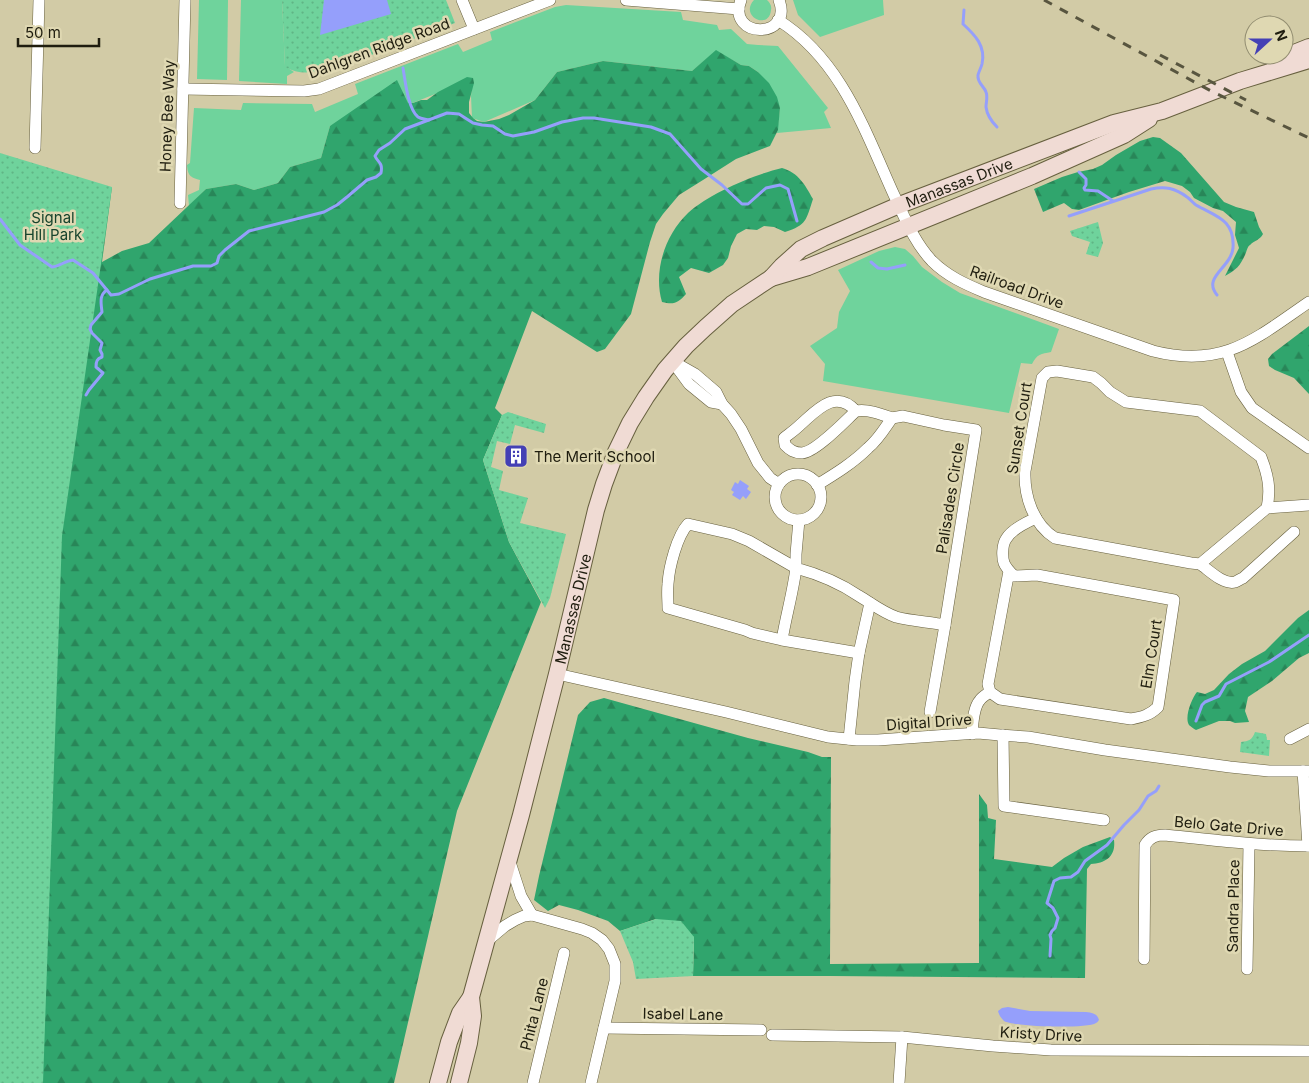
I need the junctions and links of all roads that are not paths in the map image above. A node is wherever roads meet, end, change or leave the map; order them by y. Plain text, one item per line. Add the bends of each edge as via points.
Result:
1 (38, 0) edge
2 (186, 0) edge
3 (462, 0) edge
4 (550, 0) edge
5 (626, 0) edge
6 (779, 0) edge
7 (740, 4) edge
8 (778, 20) junction
9 (474, 29) junction
10 (1309, 47) edge
11 (1309, 60) edge
12 (1240, 81) junction
13 (183, 89) junction
14 (1162, 112) junction
15 (35, 148) dead end
16 (180, 202) dead end
17 (899, 205) junction
18 (908, 226) junction
19 (771, 278) junction
20 (1309, 302) edge
21 (1227, 352) junction
22 (672, 362) junction
23 (856, 411) junction
24 (892, 418) junction
25 (1309, 448) edge
26 (779, 484) junction
27 (818, 485) junction
28 (1309, 505) edge
29 (1268, 508) junction
30 (1036, 518) junction
31 (799, 520) junction
32 (1294, 532) dead end
33 (1200, 564) junction
34 (796, 568) junction
35 (1009, 571) junction
36 (870, 603) junction
37 (945, 625) junction
38 (782, 640) junction
39 (859, 654) junction
40 (556, 674) junction
41 (990, 692) junction
42 (930, 712) dead end
43 (1309, 729) edge
44 (972, 734) junction
45 (1003, 735) junction
46 (849, 739) junction
47 (1290, 739) dead end
48 (1306, 771) edge
49 (1104, 820) dead end
50 (1249, 844) junction
51 (1309, 846) edge
52 (509, 859) junction
53 (532, 915) junction
54 (486, 942) junction
55 (564, 953) dead end
56 (1144, 959) dead end
57 (1247, 969) dead end
58 (471, 997) junction
59 (604, 1028) junction
60 (761, 1030) dead end
61 (772, 1035) dead end
62 (902, 1037) junction
63 (1309, 1051) edge
64 (438, 1083) edge
65 (459, 1083) edge
66 (532, 1083) edge
67 (591, 1083) edge
68 (900, 1083) edge

1 - 15 street
2 - 13 street, Honey Bee Way
3 - 9 street
4 - 9 street, Dahlgren Ridge Road
5 - 7 street
6 - 8 street
7 - 8 street via 739,13 749,27 767,29
8 - 17 street, Railroad Drive via 810,45 839,82 866,128
9 - 13 street, Dahlgren Ridge Road via 311,91
10 - 12 main road, Manassas Drive
11 - 12 main road, Manassas Drive
12 - 14 main road, Manassas Drive
13 - 16 street, Honey Bee Way
14 - 17 main road, Manassas Drive via 1114,123
14 - 18 main road, Manassas Drive via 1124,135
17 - 18 street, Railroad Drive
17 - 19 main road, Manassas Drive via 801,250
18 - 19 main road, Manassas Drive via 808,267
18 - 21 street, Railroad Drive via 933,262 948,275 984,292 1153,351 1184,356
19 - 22 main road, Manassas Drive via 732,304
20 - 21 street, Railroad Drive via 1257,338
21 - 25 street via 1241,392 1252,408
22 - 26 street via 716,392 762,468
22 - 40 main road, Manassas Drive via 630,423 604,484
23 - 23 street, Palisades Circle via 819,444 803,453 792,452 785,444 784,438 825,404 840,401
23 - 24 street, Palisades Circle
24 - 27 street via 868,448
24 - 37 street, Palisades Circle via 903,416 976,430
26 - 27 street via 786,477 800,474 813,479
26 - 31 street via 775,496 779,510 784,516
27 - 31 street via 820,505 812,516
28 - 29 street
29 - 30 street, Sunset Court via 1270,494 1262,457 1200,411 1126,402 1094,377 1057,371 1048,372 1042,378 1025,471 1029,500
29 - 33 street
30 - 33 street, Sunset Court via 1055,538
30 - 35 street via 1006,539 1004,563
31 - 34 street
32 - 33 street via 1234,582 1227,582
34 - 36 street via 840,585
34 - 38 street
34 - 38 street via 732,534 688,524 682,530 674,552 668,583 668,608
35 - 41 street via 988,684
35 - 41 street, Elm Court via 1014,576 1037,575 1174,600 1158,708 1142,717 1130,719 1000,699
36 - 37 street via 896,617
36 - 39 street
37 - 42 street, Palisades Circle
38 - 39 street
39 - 46 street
40 - 46 street, Digital Drive via 828,737
40 - 52 main road, Manassas Drive
41 - 44 street via 980,700 975,711
43 - 47 street
44 - 45 street, Digital Drive
44 - 46 street, Digital Drive
45 - 48 street, Digital Drive via 1230,767
45 - 49 street via 1004,806
48 - 51 street, Belo Gate Drive
50 - 51 street, Belo Gate Drive
50 - 56 street, Belo Gate Drive via 1165,835 1147,841
50 - 57 street, Sandra Place
52 - 53 street via 521,896
52 - 54 main road, Manassas Drive
53 - 54 street via 515,920
53 - 59 street via 592,933 608,949 615,964 615,981
54 - 58 main road, Manassas Drive
55 - 66 street, Phita Lane
58 - 64 main road, Manassas Drive via 460,1013
58 - 65 main road, Manassas Drive via 473,1016
59 - 60 street, Isabel Lane
59 - 67 street
61 - 62 street, Kristy Drive
62 - 63 street, Kristy Drive via 1051,1050
62 - 68 street

